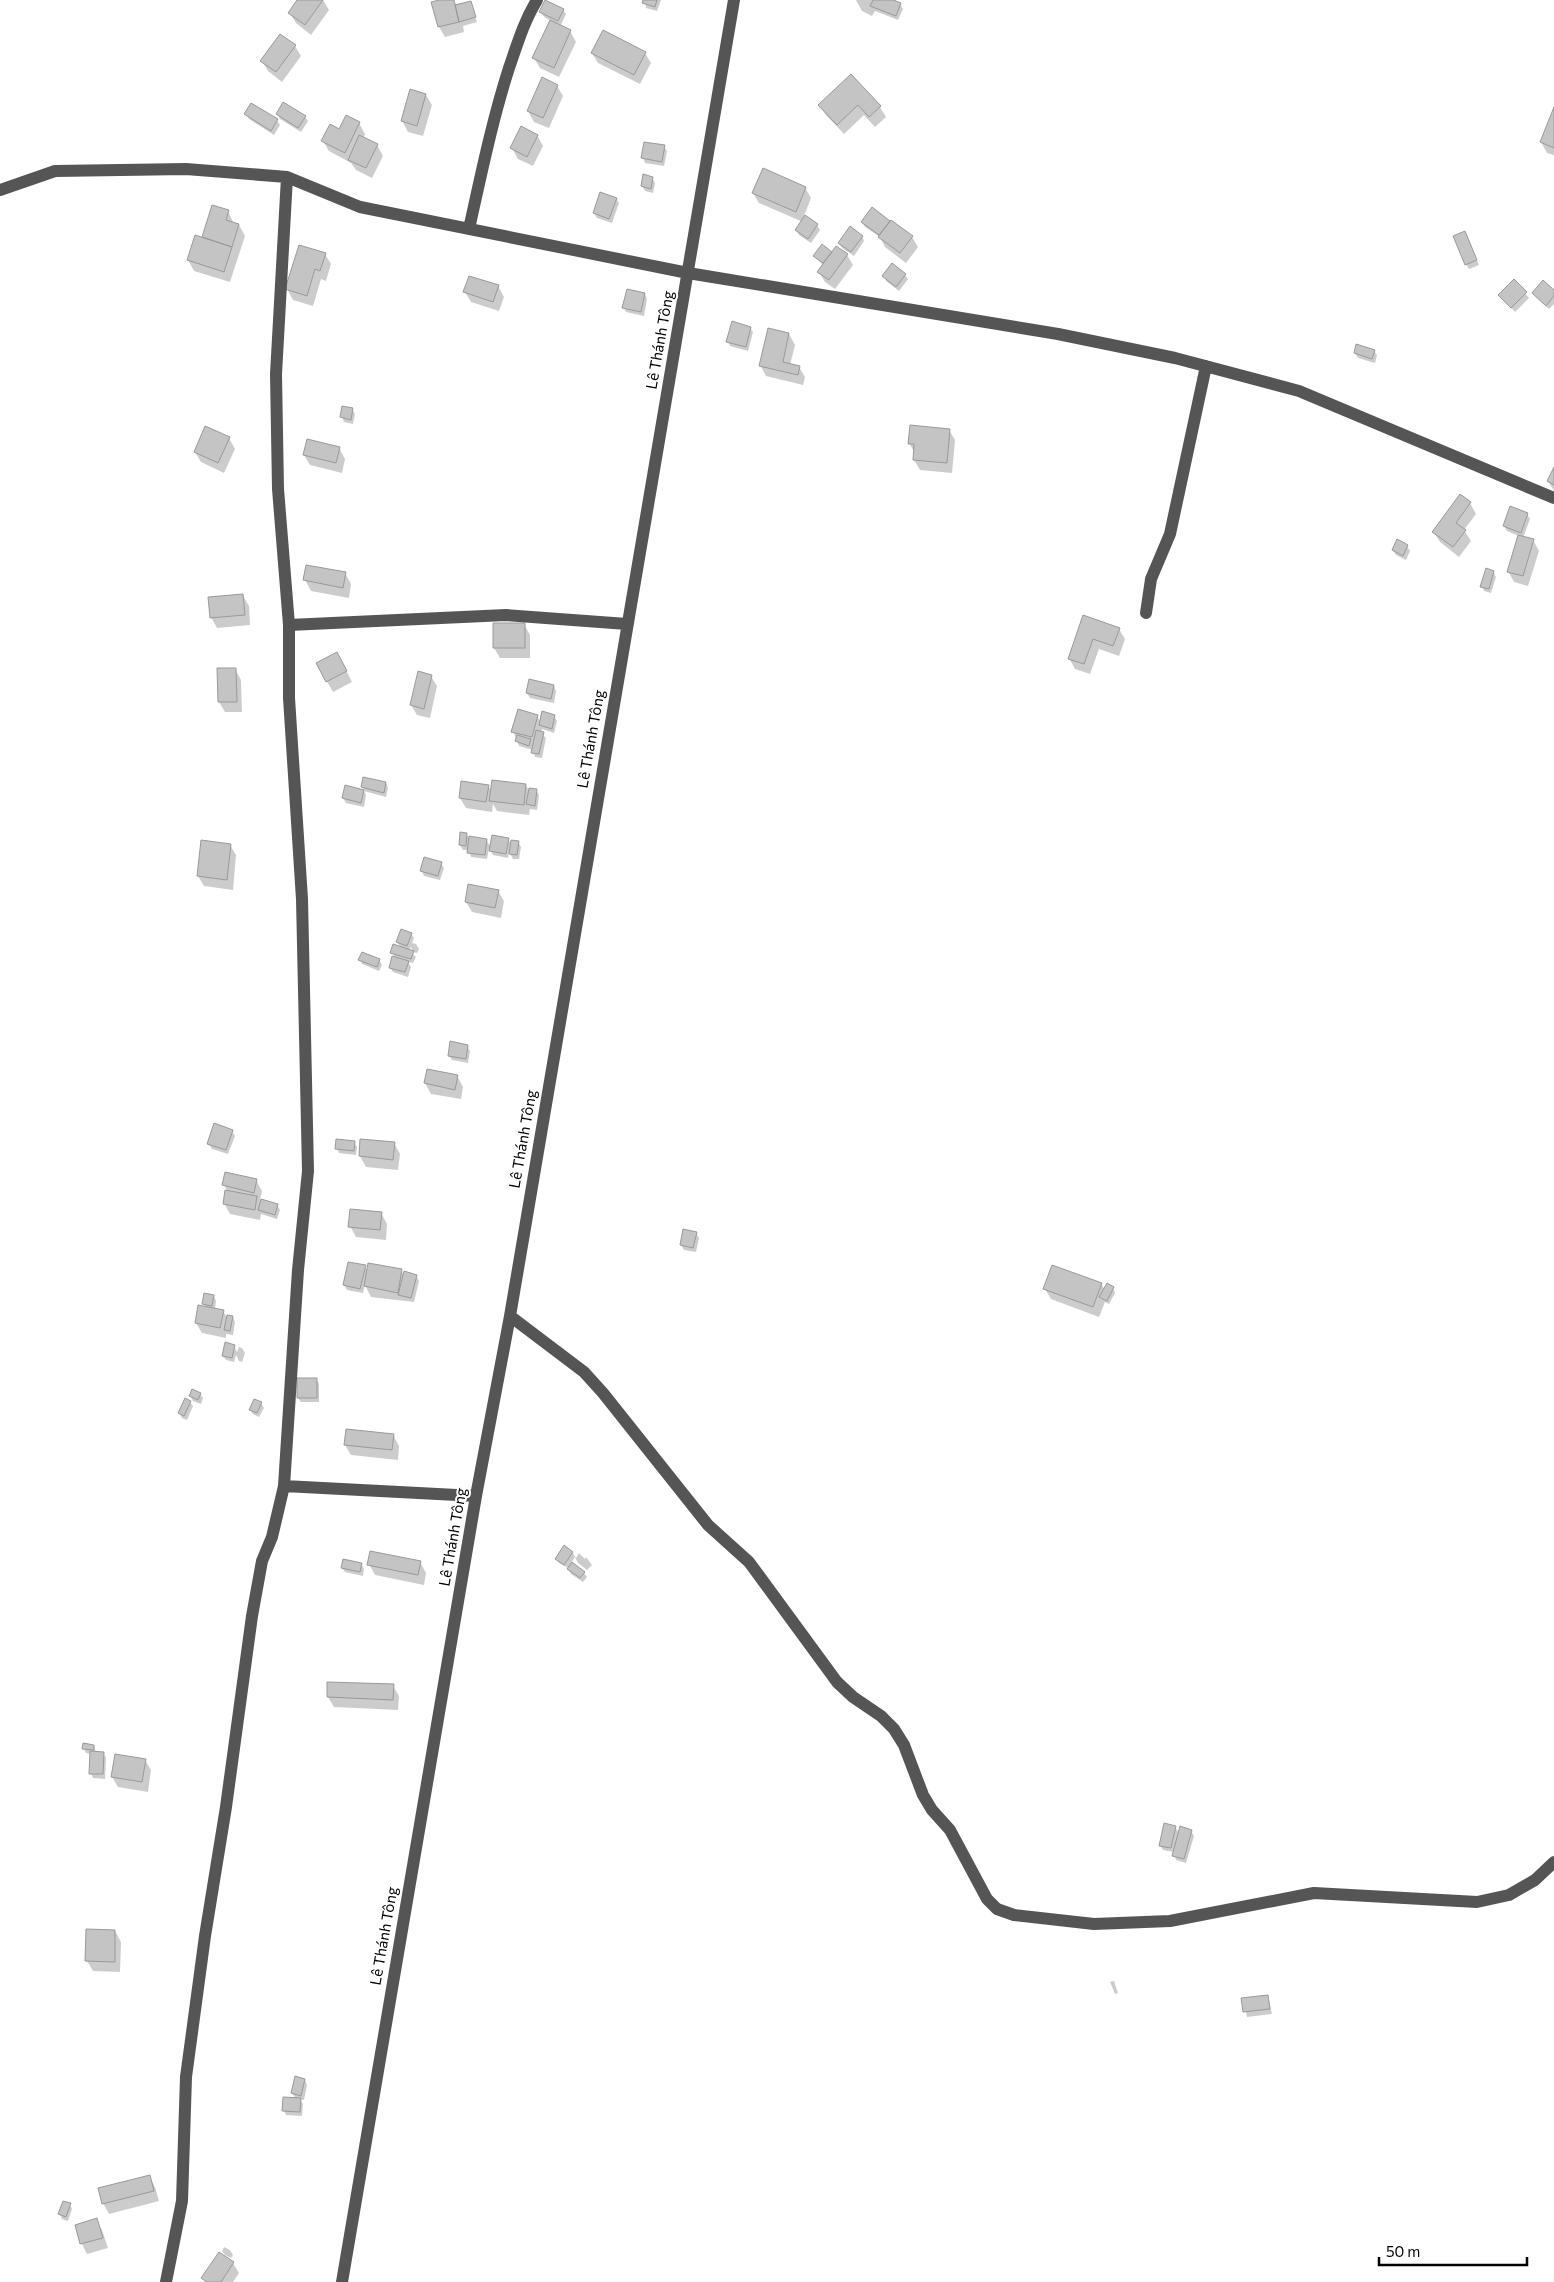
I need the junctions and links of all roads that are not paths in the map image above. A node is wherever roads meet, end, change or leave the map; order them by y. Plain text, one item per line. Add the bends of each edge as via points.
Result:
1 (537, 0) edge
2 (734, 0) edge
3 (287, 177) junction
4 (0, 190) edge
5 (469, 229) junction
6 (688, 273) junction
7 (1206, 366) junction
8 (1554, 498) edge
9 (1146, 613) dead end
10 (627, 624) junction
11 (289, 625) junction
12 (510, 1316) junction
13 (284, 1486) junction
14 (476, 1496) junction
15 (1554, 1862) edge
16 (166, 2282) edge
17 (342, 2282) edge

1 - 5 street via 519,38 493,116
2 - 6 street, Lê Thánh Tông
3 - 4 street via 186,169 55,171
3 - 5 street via 360,207
3 - 11 street via 276,374 278,490
5 - 6 street
6 - 7 street via 1058,334
6 - 10 street, Lê Thánh Tông
7 - 8 street via 1299,391
7 - 9 street via 1170,534 1151,579
10 - 11 street via 506,615
10 - 12 street, Lê Thánh Tông
11 - 13 street via 289,698 302,899 308,1171
12 - 14 street, Lê Thánh Tông
12 - 15 street via 584,1372 708,1525 749,1562 837,1682 894,1729 904,1745 923,1795 950,1830 987,1899 997,1908 1014,1915 1094,1924 1170,1921 1314,1893 1477,1902 1509,1895 1535,1880
13 - 14 street
13 - 16 street via 272,1537 262,1561 252,1616 186,2077 182,2201
14 - 17 street, Lê Thánh Tông

